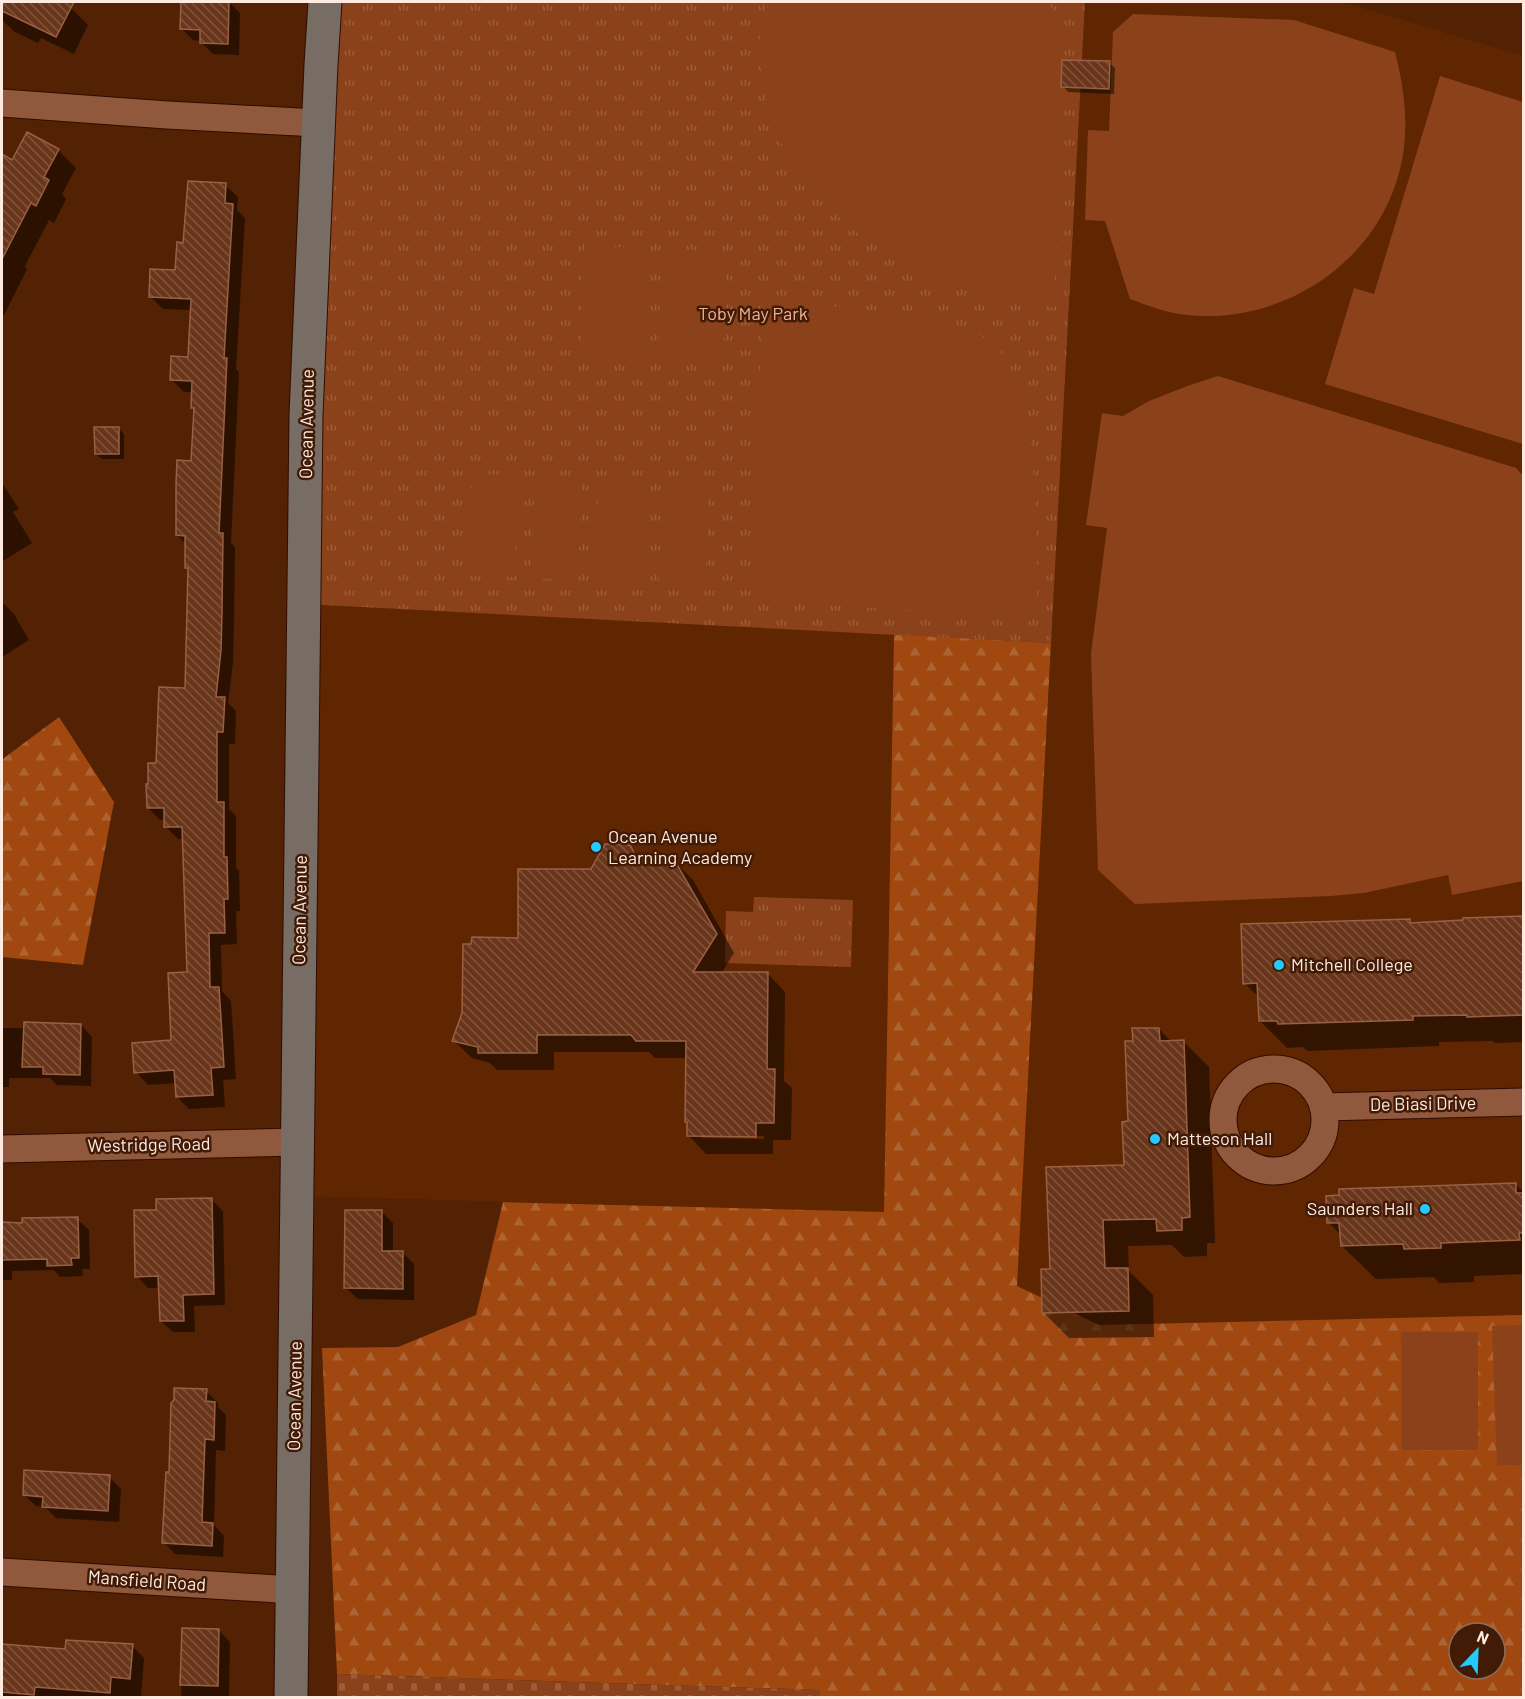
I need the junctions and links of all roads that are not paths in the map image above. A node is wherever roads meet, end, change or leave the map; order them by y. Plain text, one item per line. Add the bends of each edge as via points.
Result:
1 (325, 2) edge
2 (2, 103) edge
3 (318, 123) junction
4 (1524, 1102) edge
5 (1323, 1107) dead end
6 (297, 1142) junction
7 (2, 1149) edge
8 (2, 1572) edge
9 (293, 1590) junction
10 (291, 1698) edge

1 - 3 main road, Ocean Avenue
2 - 3 street
3 - 6 main road, Ocean Avenue via 306,415
4 - 5 street, De Biasi Drive
6 - 7 street, Westridge Road
6 - 9 main road, Ocean Avenue
8 - 9 street, Mansfield Road
9 - 10 main road, Ocean Avenue

